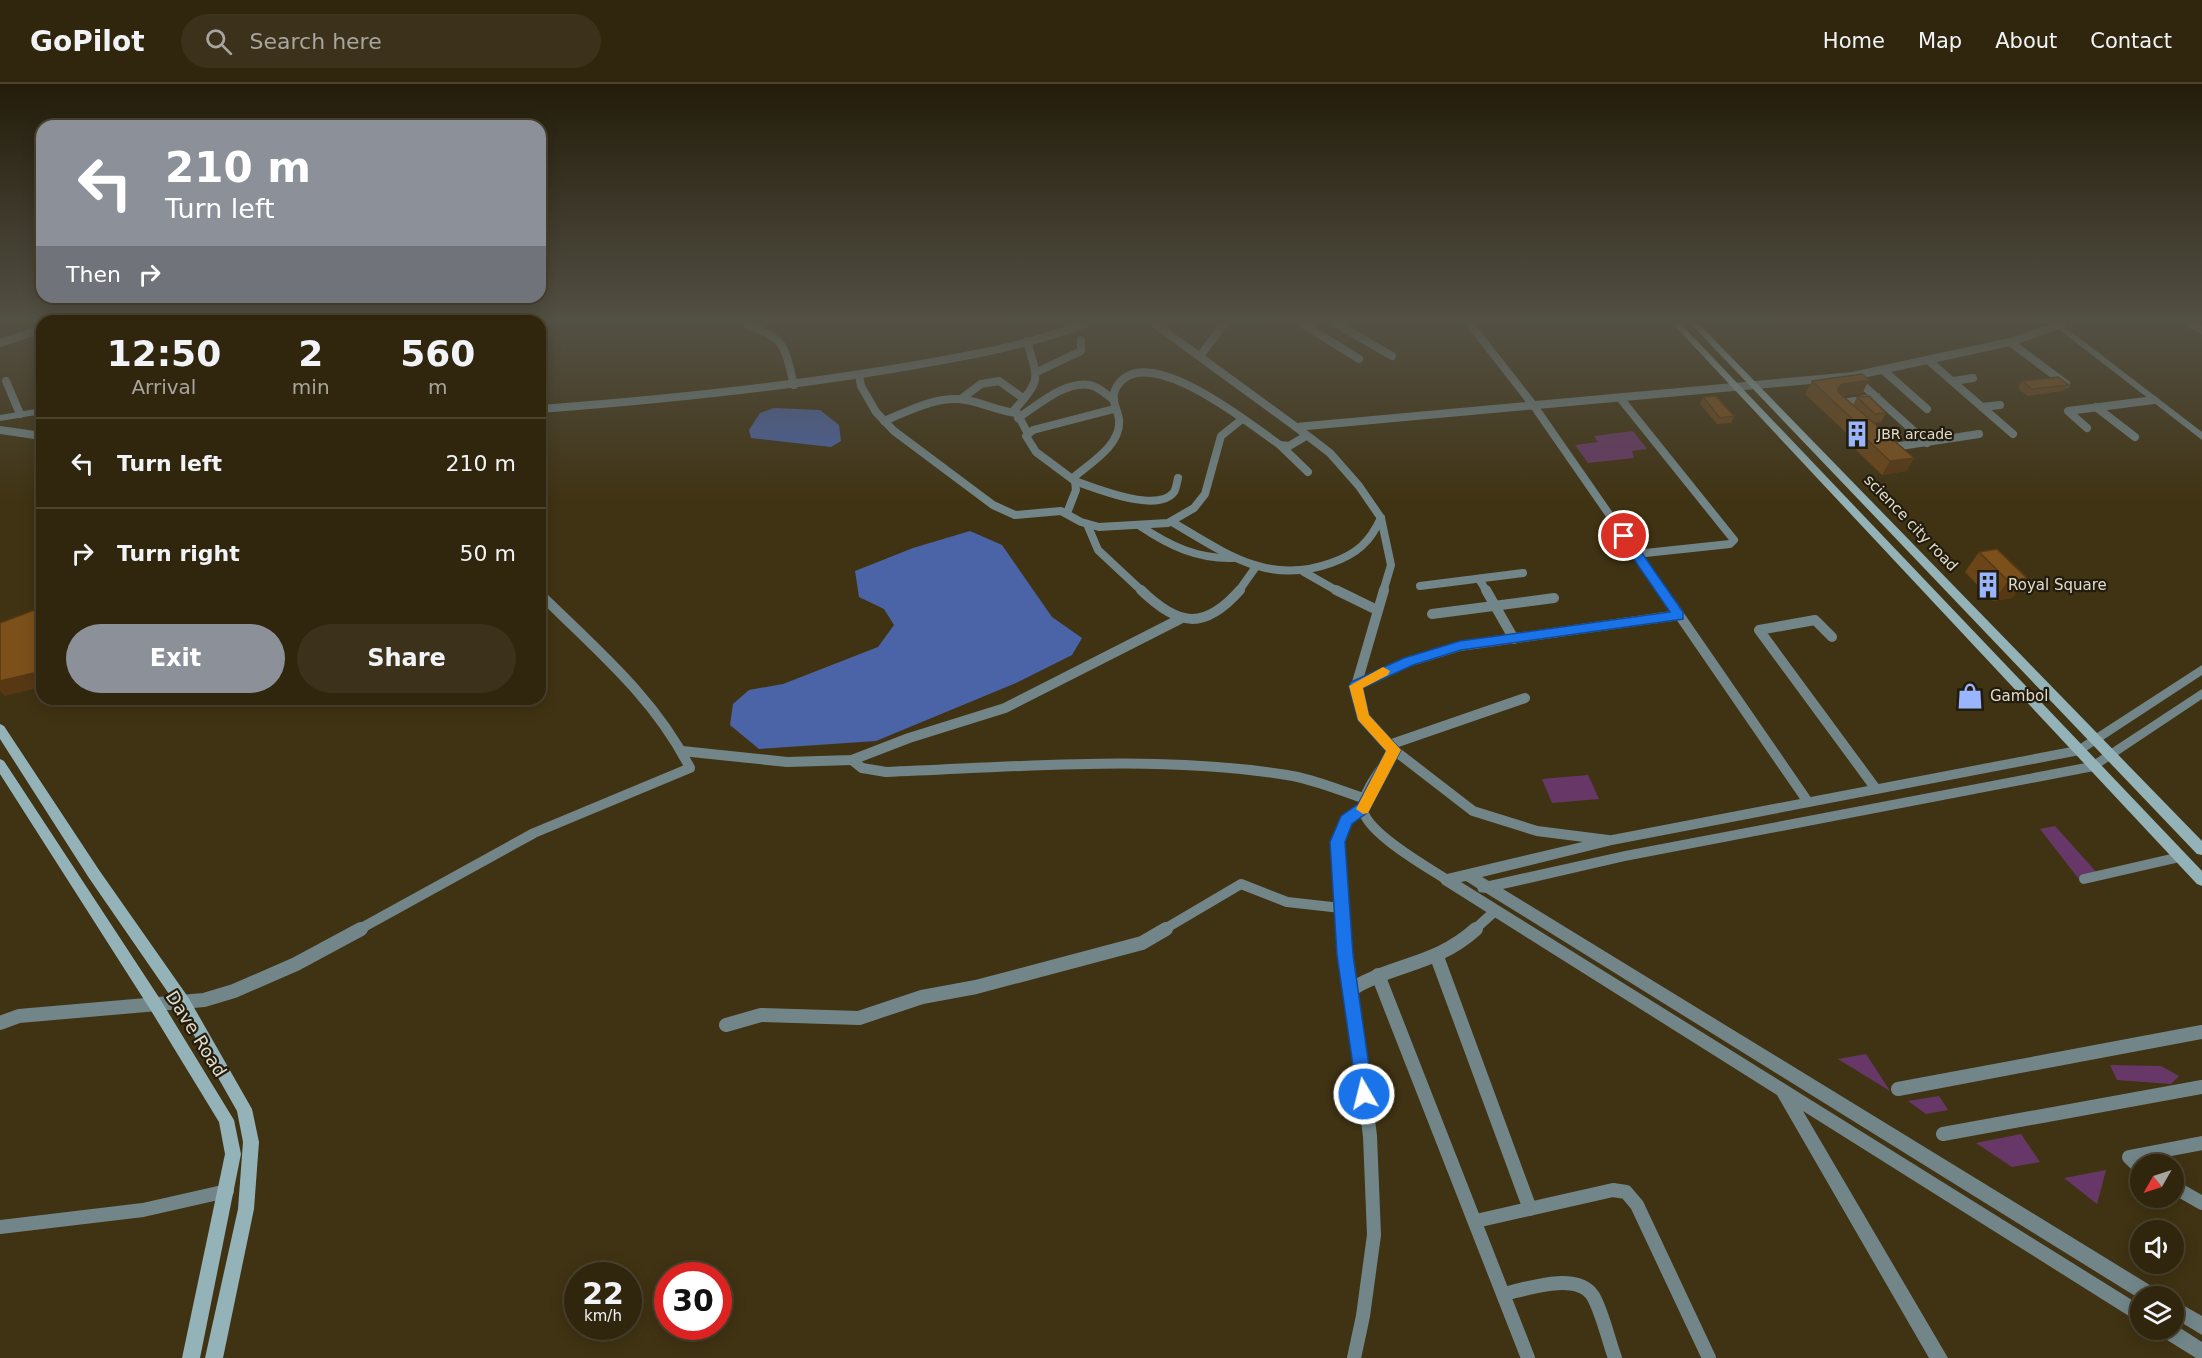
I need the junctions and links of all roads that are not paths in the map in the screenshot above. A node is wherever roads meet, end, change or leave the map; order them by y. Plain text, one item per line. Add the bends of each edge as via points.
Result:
1 (7, 383) edge
2 (804, 383) edge
3 (862, 383) edge
4 (988, 383) edge
5 (1004, 383) edge
6 (1036, 383) edge
7 (1119, 383) edge
8 (1184, 383) edge
9 (1237, 383) edge
10 (1516, 383) edge
11 (1734, 383) edge
12 (1754, 383) edge
13 (1781, 383) edge
14 (1861, 383) edge
15 (1898, 383) edge
16 (1956, 383) edge
17 (2134, 383) edge
18 (2140, 383) edge
19 (794, 385) joint
20 (1757, 386) junction
21 (1738, 388) junction
22 (1023, 398) junction
23 (1620, 398) junction
24 (1877, 398) junction
25 (962, 399) junction
26 (2154, 400) junction
27 (1114, 404) junction
28 (2000, 405) dead end
29 (1534, 406) junction
30 (1982, 407) junction
31 (2096, 407) junction
32 (546, 409) edge
33 (1927, 409) dead end
34 (36, 411) edge
35 (1846, 411) edge
36 (20, 414) junction
37 (1017, 416) junction
38 (0, 418) edge
39 (1241, 420) junction
40 (884, 421) junction
41 (1296, 428) junction
42 (2086, 428) dead end
43 (0, 430) edge
44 (2202, 430) edge
45 (1028, 434) junction
46 (1979, 434) dead end
47 (2013, 434) dead end
48 (36, 435) edge
49 (1306, 436) junction
50 (2135, 437) dead end
51 (2202, 437) edge
52 (1878, 441) edge
53 (1927, 443) junction
54 (1280, 445) junction
55 (1308, 472) dead end
56 (1178, 478) dead end
57 (1074, 480) junction
58 (1066, 513) junction
59 (1381, 518) junction
60 (1172, 522) junction
61 (1087, 525) junction
62 (1140, 525) junction
63 (1636, 554) junction
64 (1233, 558) junction
65 (1255, 568) junction
66 (1304, 572) junction
67 (1523, 573) dead end
68 (1479, 579) junction
69 (1420, 586) dead end
70 (1554, 598) dead end
71 (546, 600) edge
72 (1495, 606) junction
73 (1377, 609) junction
74 (1432, 614) dead end
75 (1679, 615) junction
76 (1180, 619) junction
77 (1832, 637) dead end
78 (1514, 639) junction
79 (2202, 669) edge
80 (1356, 686) junction
81 (2202, 693) edge
82 (1525, 698) dead end
83 (0, 729) edge
84 (2097, 739) junction
85 (1391, 748) junction
86 (2080, 750) junction
87 (682, 751) junction
88 (2111, 755) junction
89 (852, 760) junction
90 (0, 764) edge
91 (2094, 766) junction
92 (1876, 789) junction
93 (1808, 802) junction
94 (1358, 810) junction
95 (1612, 840) junction
96 (2202, 850) edge
97 (2180, 857) junction
98 (1468, 875) junction
99 (2084, 879) dead end
100 (1448, 880) junction
101 (2202, 880) edge
102 (1487, 887) junction
103 (1465, 892) junction
104 (1341, 908) junction
105 (1495, 912) junction
106 (1437, 957) junction
107 (1378, 975) junction
108 (1350, 990) junction
109 (183, 1002) junction
110 (155, 1004) junction
111 (0, 1023) edge
112 (726, 1026) dead end
113 (2202, 1032) edge
114 (2202, 1087) edge
115 (1898, 1089) dead end
116 (1783, 1091) junction
117 (1943, 1134) dead end
118 (2202, 1143) edge
119 (2145, 1154) edge
120 (227, 1191) junction
121 (2184, 1193) edge
122 (2202, 1203) edge
123 (1530, 1209) junction
124 (1476, 1221) junction
125 (0, 1227) edge
126 (2136, 1286) edge
127 (1504, 1294) junction
128 (2130, 1308) edge
129 (2184, 1315) edge
130 (2202, 1326) edge
131 (2183, 1340) edge
132 (2202, 1352) edge
133 (191, 1358) edge
134 (214, 1358) edge
135 (1354, 1358) edge
136 (1528, 1358) edge
137 (1616, 1358) edge
138 (1709, 1358) edge
139 (1939, 1358) edge

1 - 36 street
2 - 19 street
3 - 40 street
4 - 25 street via 970,390
5 - 22 street
6 - 22 street
7 - 27 street
8 - 39 street
9 - 41 street
10 - 29 street
11 - 21 main road
12 - 20 main road, science city road
13 - 20 street
14 - 24 street
15 - 33 street
16 - 30 street
17 - 26 street
18 - 44 street
19 - 32 street
20 - 21 street
20 - 84 main road, science city road
21 - 23 street
21 - 86 main road
22 - 37 street via 1015,408
23 - 29 street
23 - 63 street via 1734,540 1730,544
24 - 35 street via 1838,403
24 - 53 street
25 - 37 street
25 - 40 street via 935,402
26 - 31 street
26 - 51 street
27 - 37 street via 1095,387 1078,385
27 - 45 street
27 - 57 street via 1120,422 1117,434
28 - 30 street
29 - 41 street
29 - 63 street
30 - 47 street
31 - 42 street via 2068,411
31 - 50 street
34 - 36 street
36 - 38 street
37 - 45 street
39 - 54 street
39 - 60 street via 1221,436 1201,502
40 - 58 street via 1006,512
41 - 49 street
43 - 48 street
45 - 57 street via 1026,438 1036,452
46 - 53 street
49 - 54 street via 1289,446
49 - 59 street via 1330,453
52 - 53 street via 1887,448
54 - 55 street
56 - 57 street via 1174,493 1153,501 1128,498
57 - 58 street via 1076,490
58 - 61 street
59 - 66 street via 1369,546
59 - 73 street via 1391,565
60 - 62 street
60 - 64 street
61 - 62 street
61 - 76 street via 1101,556 1161,608
62 - 64 street via 1182,552 1214,559
63 - 75 street
64 - 65 street
65 - 66 street
65 - 76 street via 1242,590 1222,609 1201,620
66 - 73 street
67 - 68 street
68 - 69 street
68 - 72 street
70 - 72 street
71 - 87 street via 654,709
72 - 74 street
72 - 78 street
73 - 80 street
75 - 78 street
75 - 93 street
76 - 89 street via 1005,708
77 - 92 street via 1815,620 1759,630
78 - 80 street via 1435,652
79 - 84 street
80 - 85 street via 1363,717
81 - 88 street
82 - 85 street
83 - 109 main road
84 - 86 street
84 - 88 main road, science city road
85 - 94 street
85 - 95 street via 1473,811 1537,831
86 - 91 main road
86 - 92 street
87 - 89 street via 786,762
87 - 109 street via 690,768 534,832 296,964 234,991
88 - 91 street
88 - 96 main road, science city road
89 - 94 street via 862,768 886,772 1093,764 1218,767 1290,775
90 - 110 main road, Dave Road
91 - 97 main road
91 - 102 street via 1625,856
92 - 93 street
93 - 95 street
94 - 100 street via 1380,833
94 - 104 street via 1337,842
95 - 98 street
97 - 99 street
97 - 101 main road
98 - 100 street
98 - 102 street
100 - 103 street
102 - 103 street
102 - 126 street
103 - 105 street
104 - 108 street
104 - 112 street via 1287,902 1241,884 1142,943 976,987 922,997 860,1017 761,1015
105 - 106 street
105 - 116 street
106 - 107 street
106 - 123 street
107 - 108 street
107 - 124 street
108 - 135 street via 1370,1136 1374,1235
109 - 110 street
109 - 134 main road via 244,1109 251,1142 246,1209
110 - 111 street via 19,1016
110 - 120 main road, Dave Road via 226,1120 233,1154
113 - 115 street
114 - 117 street
116 - 128 street
116 - 139 street
118 - 119 street
120 - 125 street via 107,1217
120 - 133 main road, Dave Road
121 - 122 street
123 - 124 street
123 - 138 street via 1613,1190 1631,1196
124 - 127 street
127 - 136 street
127 - 137 street via 1556,1282 1586,1290 1592,1295
129 - 130 street
131 - 132 street

